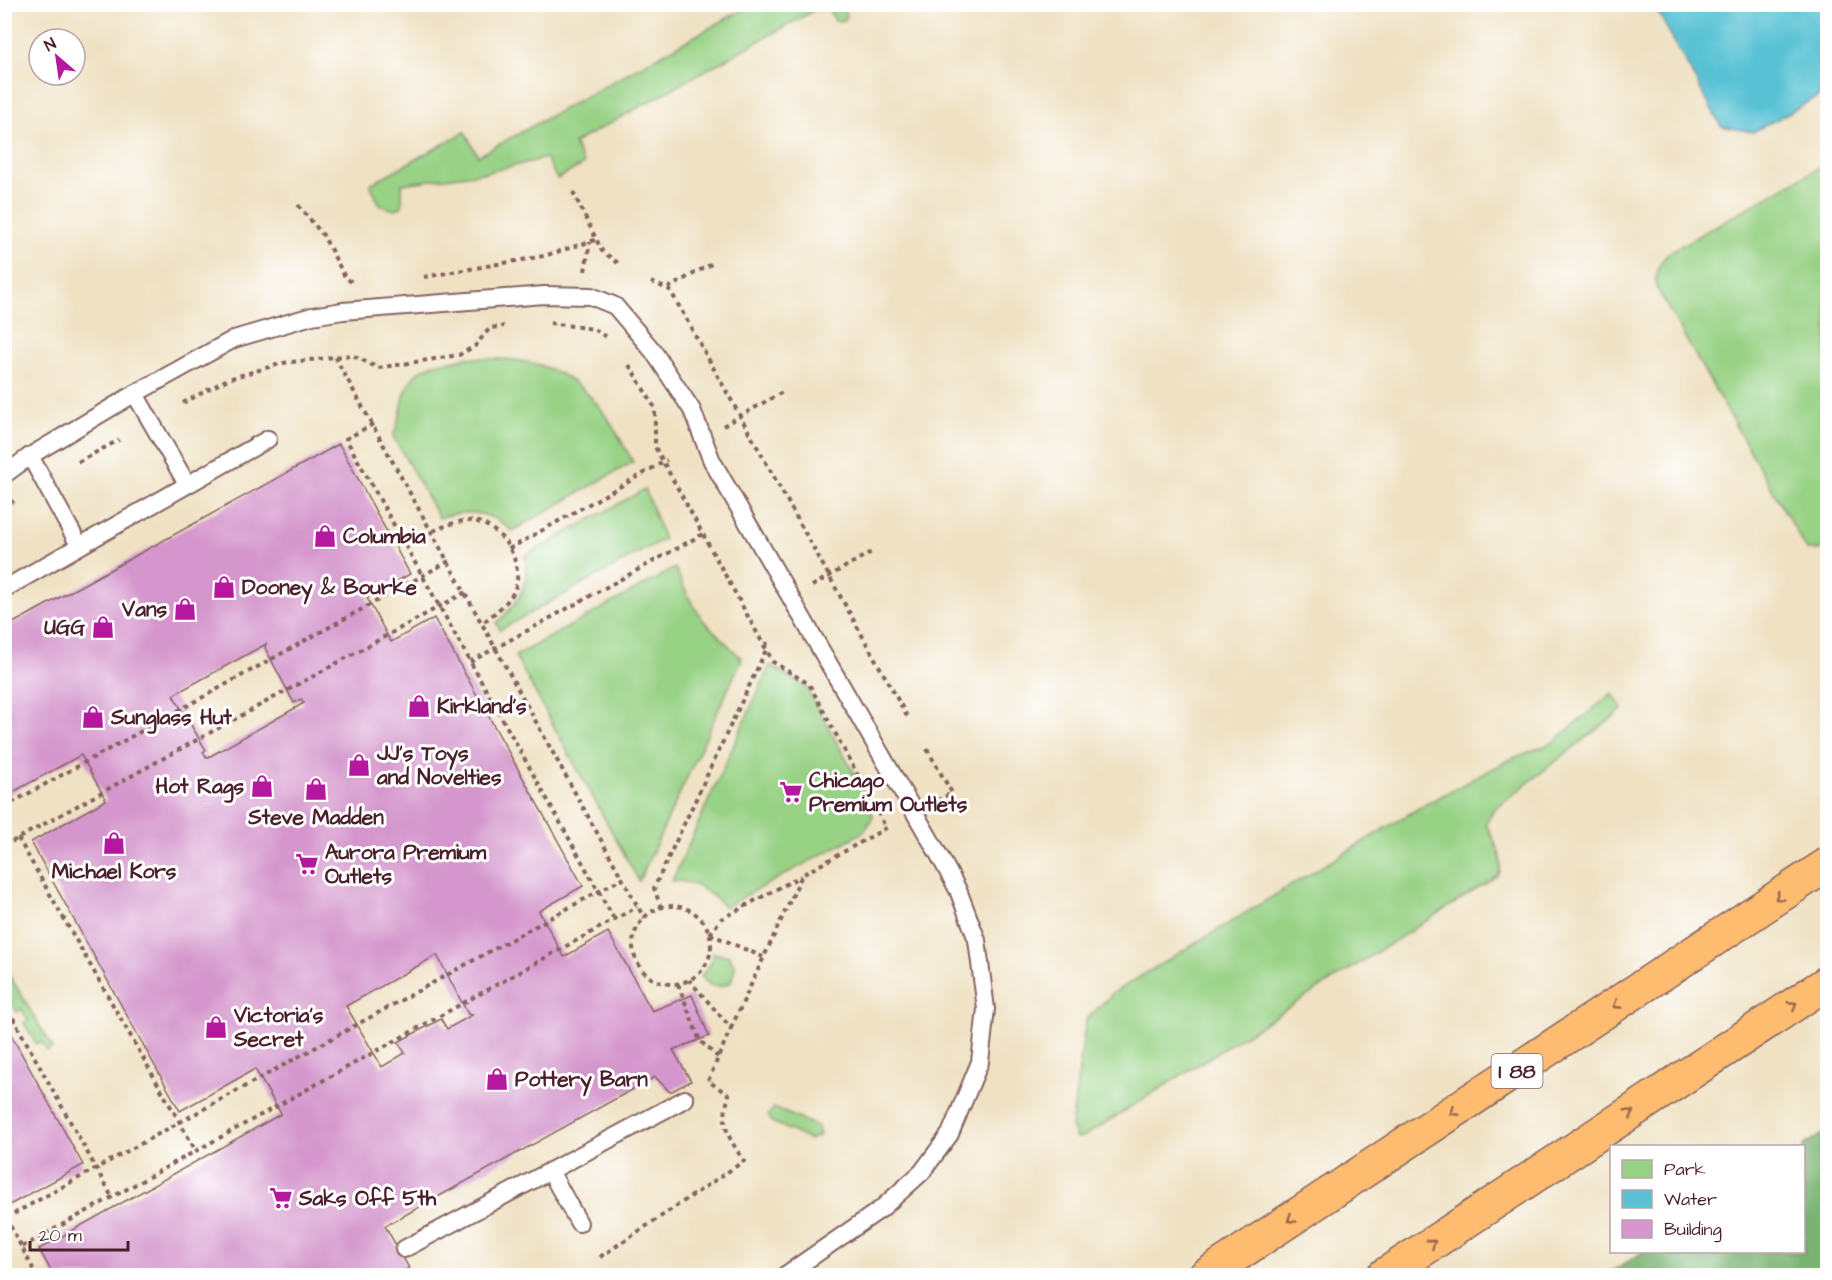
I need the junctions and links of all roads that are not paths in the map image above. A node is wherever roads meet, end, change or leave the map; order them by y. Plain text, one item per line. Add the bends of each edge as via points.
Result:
1 (135, 394) junction
2 (268, 439) dead end
3 (30, 456) junction
4 (4, 465) edge
5 (4, 475) edge
6 (187, 484) junction
7 (79, 545) junction
8 (4, 589) edge
9 (1827, 864) edge
10 (1827, 982) edge
11 (685, 1099) dead end
12 (550, 1171) junction
13 (579, 1222) dead end
14 (404, 1249) dead end
15 (784, 1275) edge
16 (1205, 1275) edge
17 (1383, 1275) edge

1 - 3 lane
1 - 6 lane
1 - 15 lane via 234,339 312,316 378,307 591,296 615,306 653,351 692,410 712,461 944,864 977,940 986,1009 980,1062 950,1134 922,1172 881,1209
2 - 6 lane
3 - 4 lane
3 - 5 lane
3 - 7 lane
6 - 7 lane
7 - 8 lane
9 -> 16 highway, I 88
17 -> 10 highway
11 - 12 lane
12 - 13 lane
12 - 14 lane

